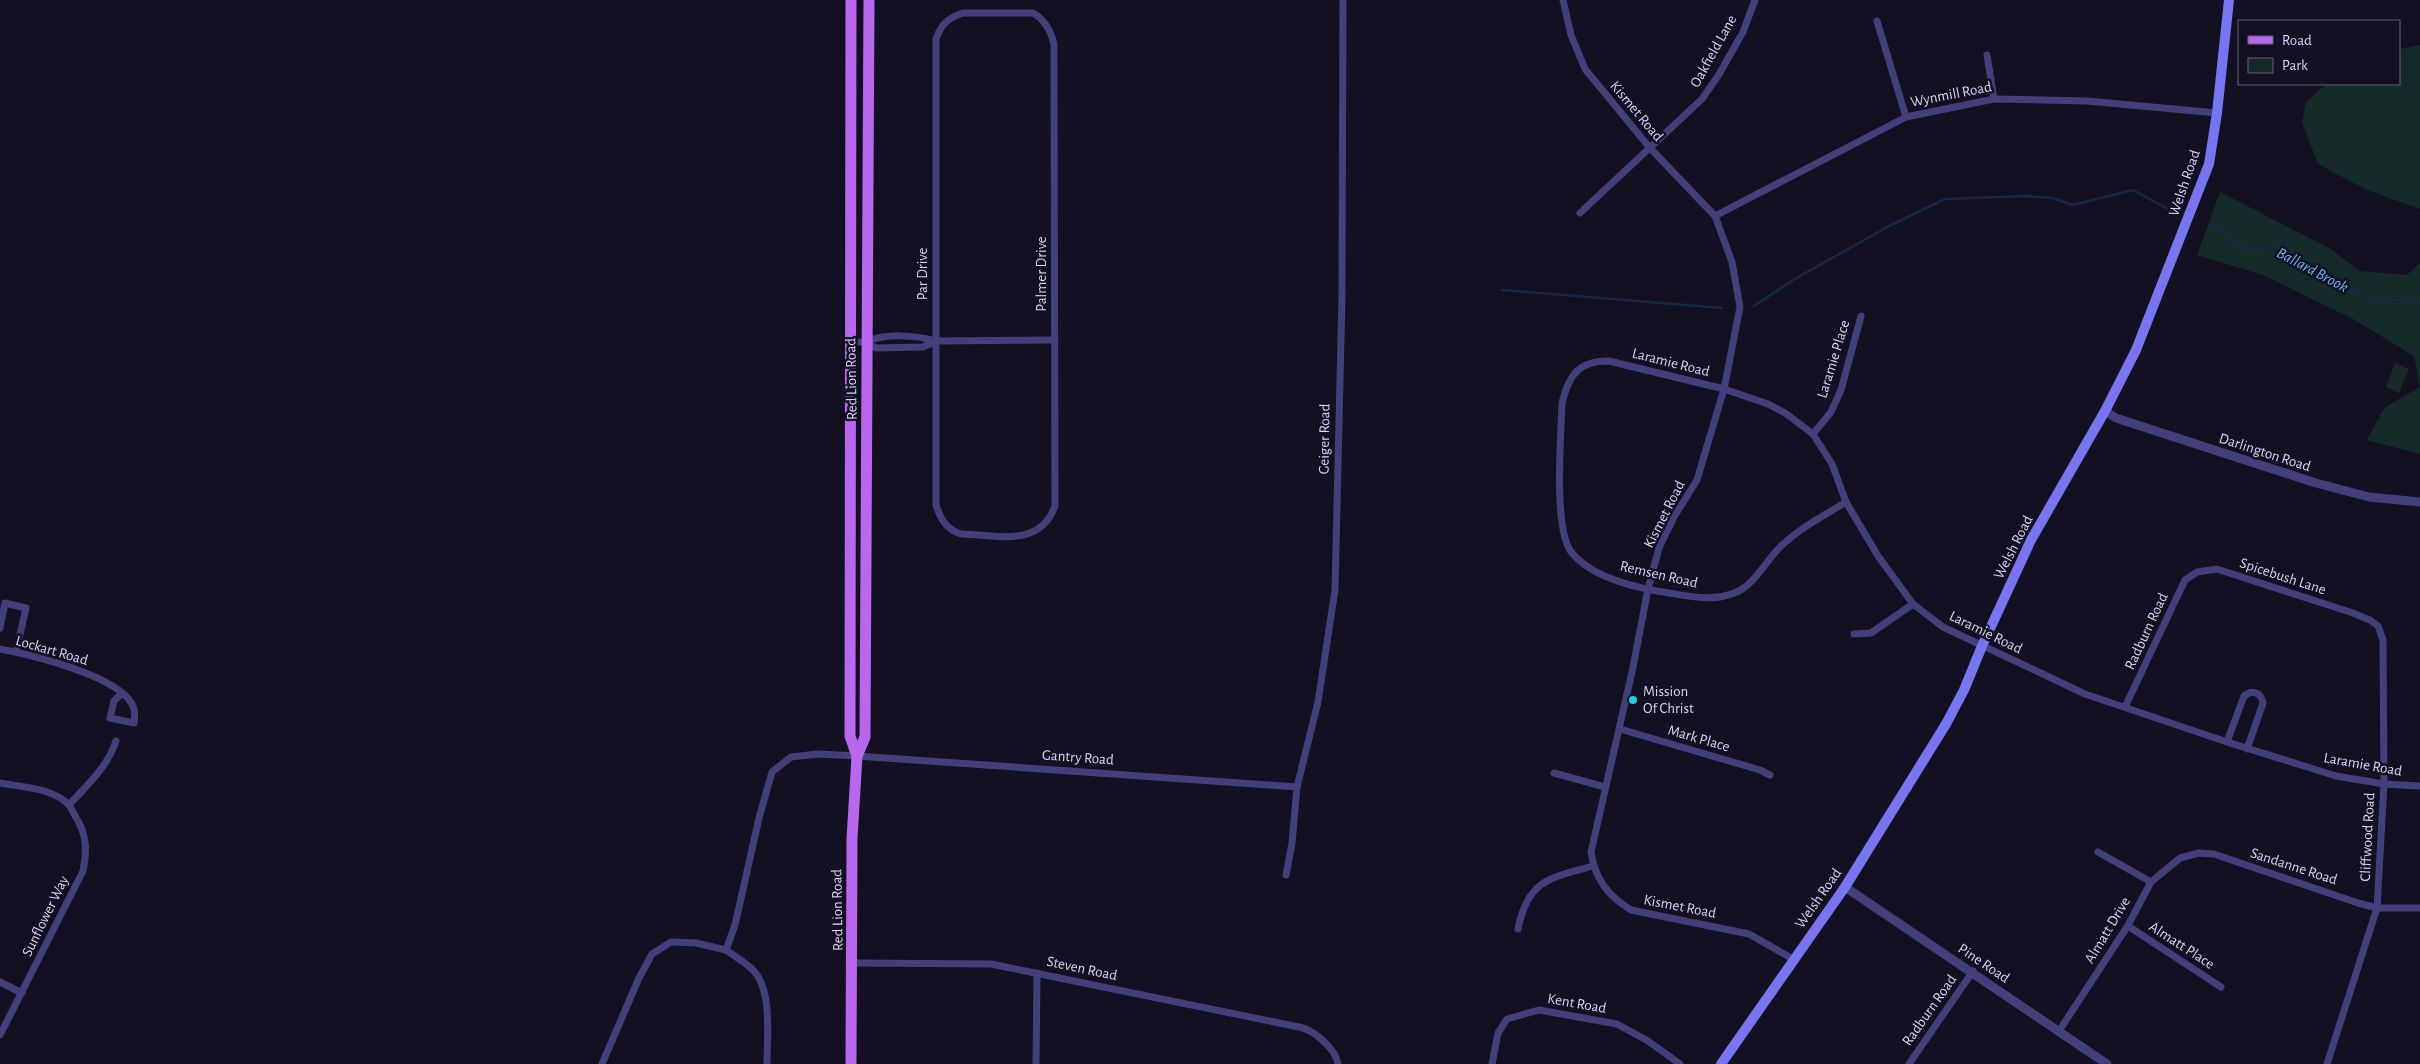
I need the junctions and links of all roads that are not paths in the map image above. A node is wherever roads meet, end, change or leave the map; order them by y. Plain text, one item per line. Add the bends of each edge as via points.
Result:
1 (851, 0) edge
2 (869, 0) edge
3 (1343, 0) edge
4 (1563, 0) edge
5 (1754, 0) edge
6 (2228, 0) edge
7 (1877, 21) dead end
8 (1045, 24) joint
9 (1987, 55) dead end
10 (1994, 99) junction
11 (2217, 113) junction
12 (1906, 117) junction
13 (1650, 148) junction
14 (1580, 213) dead end
15 (1715, 216) junction
16 (1861, 316) dead end
17 (1055, 340) junction
18 (936, 341) junction
19 (849, 342) junction
20 (866, 342) junction
21 (1580, 368) joint
22 (1724, 389) junction
23 (2105, 411) junction
24 (1813, 434) junction
25 (1846, 502) junction
26 (2420, 502) edge
27 (945, 525) joint
28 (2197, 572) joint
29 (1648, 589) junction
30 (1913, 604) junction
31 (2359, 615) joint
32 (0, 628) edge
33 (1854, 634) dead end
34 (1982, 646) junction
35 (0, 650) edge
36 (16, 652) junction
37 (122, 693) dead end
38 (2125, 707) junction
39 (1620, 729) junction
40 (116, 741) dead end
41 (2227, 742) junction
42 (2247, 749) junction
43 (857, 756) junction
44 (1554, 773) dead end
45 (1770, 775) dead end
46 (0, 783) edge
47 (2384, 784) junction
48 (2420, 786) edge
49 (1297, 787) junction
50 (1605, 787) junction
51 (69, 805) junction
52 (2098, 852) dead end
53 (2189, 855) joint
54 (1593, 866) junction
55 (1286, 875) dead end
56 (2151, 882) junction
57 (1845, 887) junction
58 (2377, 908) junction
59 (2420, 908) edge
60 (2128, 926) junction
61 (1518, 929) dead end
62 (726, 950) junction
63 (1793, 958) junction
64 (853, 963) junction
65 (1972, 972) junction
66 (1037, 973) junction
67 (0, 982) edge
68 (2221, 987) dead end
69 (22, 993) junction
70 (2059, 1031) junction
71 (0, 1035) edge
72 (602, 1064) edge
73 (767, 1064) edge
74 (852, 1064) edge
75 (1036, 1064) edge
76 (1338, 1064) edge
77 (1492, 1064) edge
78 (1680, 1064) edge
79 (1721, 1064) edge
80 (1908, 1064) edge
81 (2107, 1064) edge
82 (2327, 1064) edge

1 - 19 main road, Red Lion Road
2 - 20 main road, Red Lion Road
3 - 49 street, Geiger Road via 1342,296 1334,590 1318,702
4 - 13 street, Kismet Road via 1570,35 1585,69
5 - 13 street, Oakfield Lane via 1743,32 1702,99
6 - 11 main road, Welsh Road
7 - 12 street
8 - 17 street, Palmer Drive via 1052,33 1054,44
8 - 18 street, Par Drive via 1033,13 963,12 952,16 936,39
9 - 10 street
10 - 11 street, Wynmill Road via 2087,101
10 - 12 street, Wynmill Road
11 - 23 main road, Welsh Road via 2209,164 2136,350
12 - 15 street, Wynmill Road
13 - 14 street, Oakfield Lane
13 - 15 street, Kismet Road
15 - 22 street, Kismet Road via 1732,262 1740,307
16 - 24 street, Laramie Place via 1841,390 1830,412
17 - 18 street
17 - 27 street, Palmer Drive via 1054,506 1046,524 1024,536 961,534
18 - 20 street via 922,336 876,337
18 - 20 street via 922,347 876,348
18 - 27 street, Par Drive via 936,505
19 - 20 street
19 - 43 main road, Red Lion Road via 850,736
20 - 43 main road, Red Lion Road via 865,737
21 - 22 street, Laramie Road via 1595,361 1609,361
21 - 29 street, Remsen Road via 1566,385 1562,403 1560,524 1570,552 1582,563 1599,574
22 - 24 street, Laramie Road via 1768,404
22 - 29 street, Kismet Road via 1697,480 1659,548
23 - 26 street, Darlington Road via 2116,418 2316,483 2369,497
23 - 34 main road, Welsh Road via 2031,540
24 - 25 street, Laramie Road via 1832,464
25 - 29 street, Remsen Road via 1802,528 1742,590 1722,598 1708,599
25 - 30 street, Laramie Road via 1878,556
28 - 31 street, Spicebush Lane via 2218,570
28 - 38 street, Radburn Road via 2185,580
29 - 39 street, Kismet Road
30 - 33 street via 1871,633
30 - 34 street, Laramie Road via 1943,627
31 - 47 street, Cliffwood Road via 2378,626 2383,640
32 - 36 street via 5,603 26,608
34 - 38 street, Laramie Road via 2086,694
34 - 57 main road, Welsh Road via 1946,724
35 - 36 street, Lockart Road
36 - 37 street, Lockart Road via 85,672
38 - 41 street, Laramie Road
39 - 45 street, Mark Place
39 - 50 street, Kismet Road
40 - 51 street via 102,770
41 - 42 street, Laramie Road
41 - 42 street via 2244,696 2255,692 2263,703
42 - 47 street, Laramie Road via 2323,773
43 - 49 street, Gantry Road
43 - 62 street, Gantry Road via 818,754 790,757 772,772
43 - 64 main road, Red Lion Road via 852,839
44 - 50 street
46 - 51 street via 38,790
47 - 48 street, Laramie Road
47 - 58 street, Cliffwood Road
49 - 55 street, Geiger Road
50 - 54 street, Kismet Road via 1591,852
51 - 69 street, Sunflower Way via 85,839 83,871
52 - 56 street
53 - 56 street, Almatt Drive via 2180,858
53 - 58 street, Sandanne Road via 2199,852 2220,856
54 - 61 street via 1551,878 1533,891 1522,907
54 - 63 street, Kismet Road via 1602,886 1616,901 1631,910 1749,934
56 - 60 street, Almatt Drive
57 - 63 main road, Welsh Road
57 - 65 street, Pine Road
58 - 59 street, Sandanne Road
58 - 82 street, Cliffwood Road
60 - 68 street, Almatt Place
60 - 70 street, Almatt Drive
62 - 72 street via 696,943 671,942 652,954 638,978
62 - 73 street via 753,970 763,986
63 - 79 main road, Welsh Road
64 - 66 street, Steven Road via 991,964
64 - 74 main road, Red Lion Road
65 - 70 street, Pine Road
65 - 80 street, Radburn Road
66 - 75 street
66 - 76 street, Steven Road via 1303,1028 1322,1040 1336,1056
67 - 69 street
69 - 71 street, Sunflower Way
70 - 81 street, Pine Road
77 - 78 street, Kent Road via 1498,1033 1507,1019 1539,1010 1617,1024

